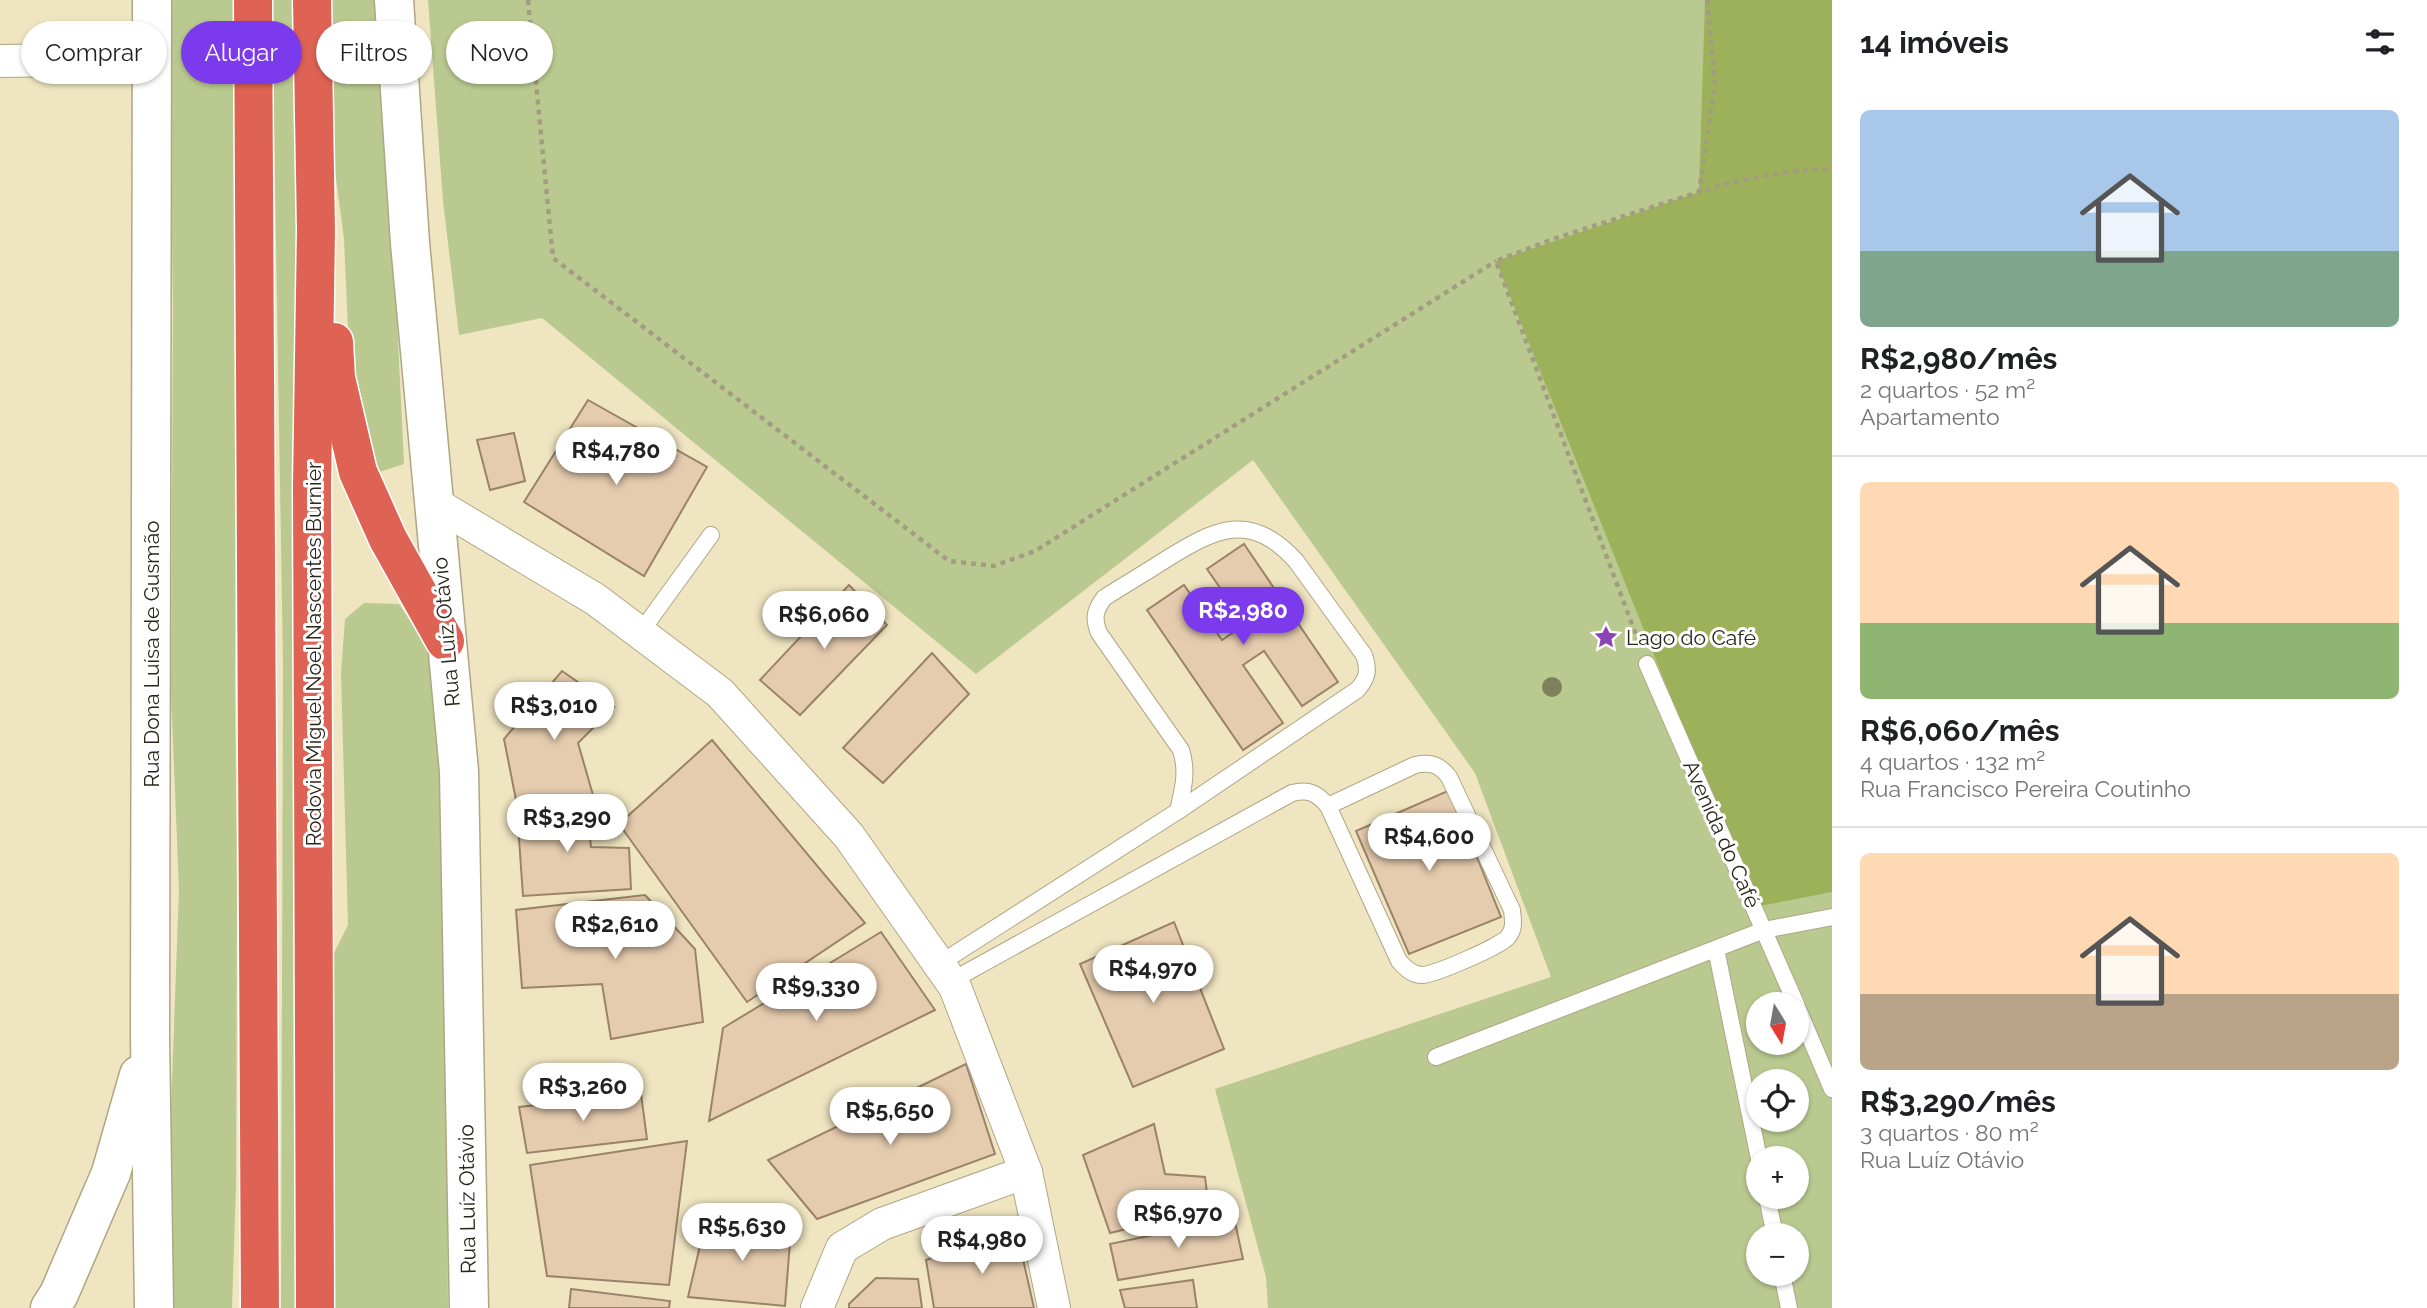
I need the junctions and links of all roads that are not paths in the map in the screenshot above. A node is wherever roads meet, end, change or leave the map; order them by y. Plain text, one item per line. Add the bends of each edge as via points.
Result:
1 (152, 0) edge
2 (253, 0) edge
3 (312, 0) edge
4 (394, 0) edge
5 (152, 21) edge
6 (0, 61) edge
7 (21, 61) edge
8 (151, 84) edge
9 (316, 230) junction
10 (436, 504) junction
11 (711, 536) dead end
12 (640, 633) junction
13 (446, 641) junction
14 (1647, 664) road end
15 (1328, 806) junction
16 (1178, 811) junction
17 (1832, 917) edge
18 (1765, 930) junction
19 (1716, 950) junction
20 (945, 973) junction
21 (1791, 992) edge
22 (150, 1036) junction
23 (1810, 1037) edge
24 (1436, 1057) dead end
25 (1832, 1089) edge
26 (1756, 1146) edge
27 (1026, 1172) junction
28 (1784, 1286) edge
29 (50, 1308) edge
30 (154, 1308) edge
31 (260, 1308) edge
32 (316, 1308) edge
33 (469, 1308) edge
34 (817, 1308) edge
35 (1054, 1308) edge
36 (1789, 1308) edge

1 - 5 street, Rua Dona Luísa de Gusmão
2 - 31 highway
3 - 9 highway, Rodovia Miguel Noel Nascentes Burnier
4 - 10 street, Rua Luíz Otávio via 411,256
6 - 7 street
8 - 22 street, Rua Dona Luísa de Gusmão
9 - 13 highway via 332,313 336,378 358,472 387,539
9 - 32 highway, Rodovia Miguel Noel Nascentes Burnier via 312,488
10 - 12 street via 595,599
10 - 13 street, Rua Luíz Otávio
11 - 12 lane
12 - 20 street via 720,693 849,836
13 - 33 street, Rua Luíz Otávio via 459,771
14 - 18 lane, Avenida do Café
15 - 15 lane via 1415,765 1428,762 1441,767 1450,777 1512,910 1514,924 1509,936 1499,945 1433,973 1408,971 1399,961
15 - 20 lane via 1318,794 1292,793
16 - 16 lane via 1366,681 1368,667 1363,655 1296,561 1276,542 1251,531 1231,529 1195,541 1104,598 1096,608 1098,632 1181,750 1186,779
16 - 20 lane
17 - 18 lane
18 - 19 lane
18 - 21 lane, Avenida do Café
19 - 24 lane
19 - 26 lane
20 - 27 street
22 - 29 street via 111,1174
22 - 30 street, Rua Dona Luísa de Gusmão
23 - 25 lane, Avenida do Café
27 - 34 street via 881,1224 842,1248
27 - 35 street
28 - 36 lane

